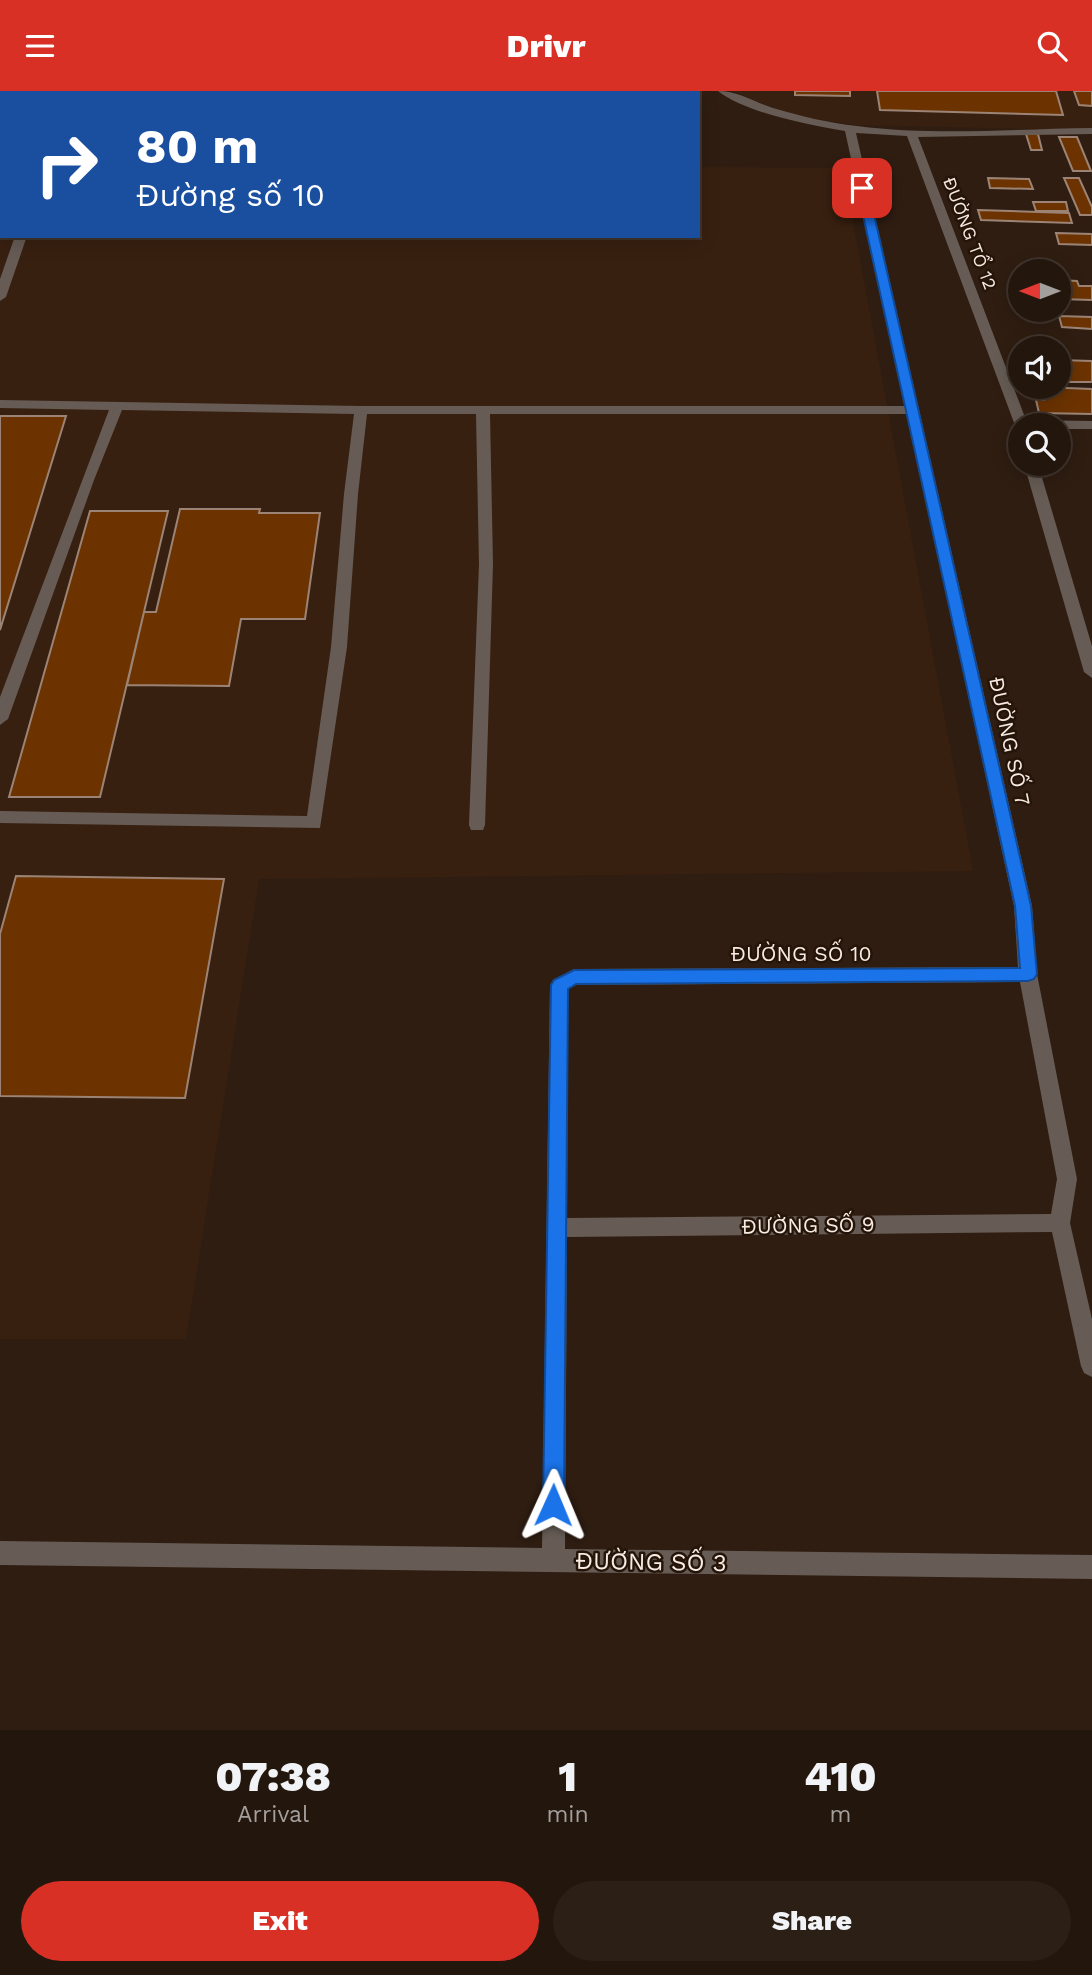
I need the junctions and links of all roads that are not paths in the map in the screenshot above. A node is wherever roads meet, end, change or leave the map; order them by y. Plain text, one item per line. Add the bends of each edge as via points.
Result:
1 (723, 91) edge
2 (850, 129) junction
3 (1092, 131) edge
4 (911, 132) junction
5 (20, 238) edge
6 (0, 297) edge
7 (0, 404) edge
8 (117, 406) junction
9 (361, 410) junction
10 (483, 410) junction
11 (914, 410) junction
12 (1016, 413) edge
13 (1071, 425) edge
14 (1092, 425) edge
15 (1035, 476) edge
16 (1092, 672) edge
17 (0, 719) edge
18 (0, 817) edge
19 (477, 825) dead end
20 (1028, 974) junction
21 (1060, 1223) junction
22 (556, 1228) junction
23 (1092, 1366) edge
24 (0, 1553) edge
25 (553, 1561) junction
26 (1092, 1567) edge

1 - 2 street via 775,114
2 - 4 street
2 - 11 street, ĐƯỜNG SỐ 7
3 - 4 street
4 - 12 street, ĐƯỜNG TỔ 12
5 - 6 street
7 - 8 street
8 - 9 street
8 - 17 street
9 - 10 street
9 - 18 street via 338,647 314,823
10 - 11 street
10 - 19 street via 486,564
11 - 20 street, ĐƯỜNG SỐ 7 via 1023,906
13 - 14 street
15 - 16 street
20 - 21 street, ĐƯỜNG SỐ 7 via 1067,1179
20 - 22 street, ĐƯỜNG SỐ 10 via 574,977 559,985
21 - 22 street, ĐƯỜNG SỐ 9
21 - 23 street, ĐƯỜNG SỐ 7
22 - 25 street
24 - 25 street, ĐƯỜNG SỐ 3
25 - 26 street, ĐƯỜNG SỐ 3

